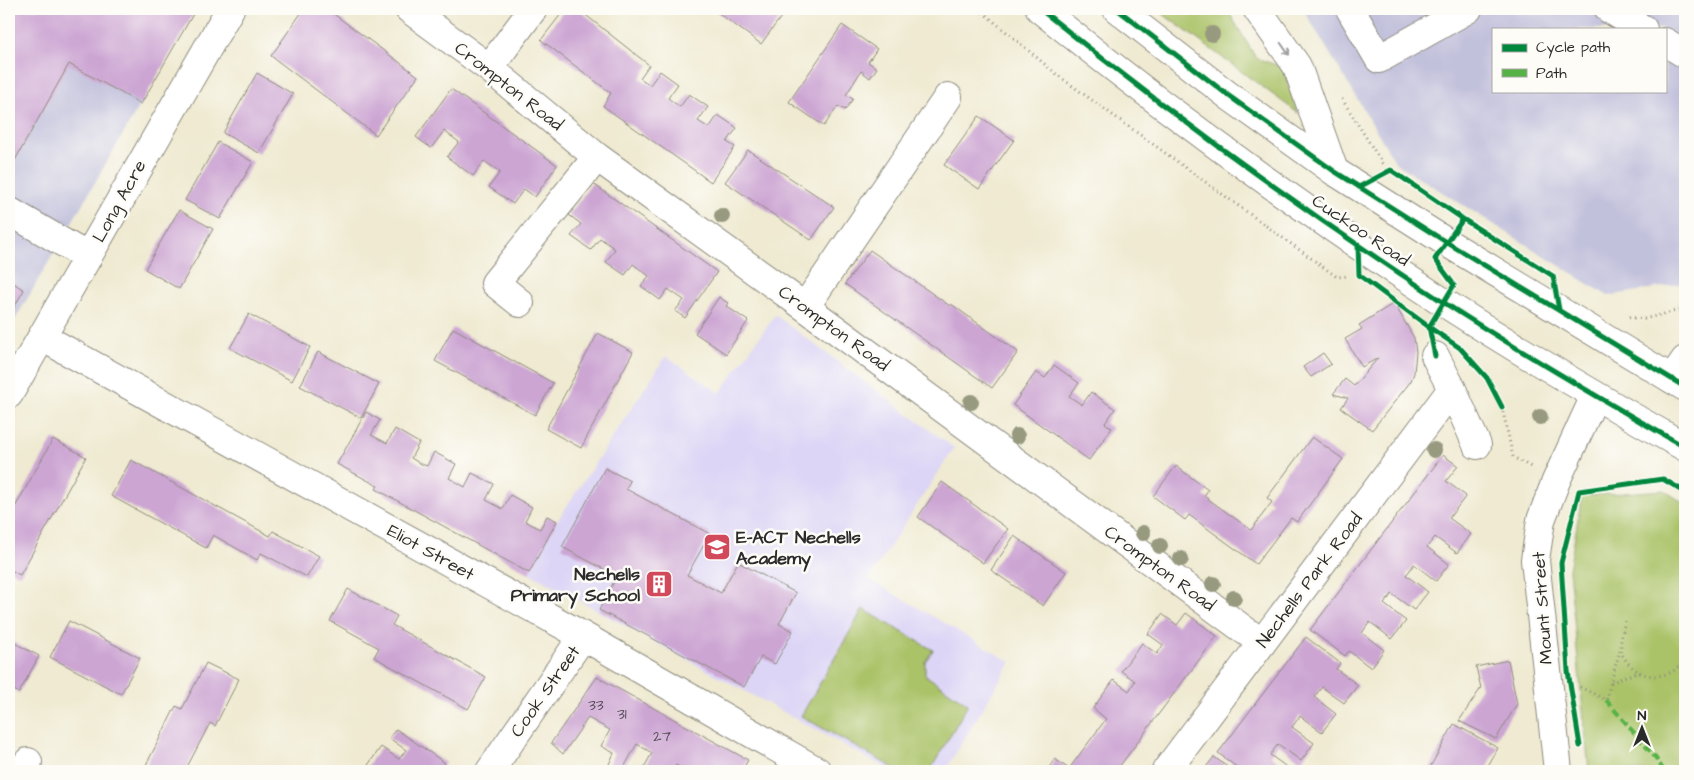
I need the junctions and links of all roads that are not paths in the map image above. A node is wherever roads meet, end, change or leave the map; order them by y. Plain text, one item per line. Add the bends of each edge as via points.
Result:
1 (230, 9) edge
2 (408, 9) edge
3 (533, 9) edge
4 (1040, 9) edge
5 (1117, 9) edge
6 (1257, 9) edge
7 (1350, 9) edge
8 (1468, 9) edge
9 (1609, 9) edge
10 (1641, 28) edge
11 (1666, 43) edge
12 (1685, 54) edge
13 (489, 68) junction
14 (948, 97) dead end
15 (597, 157) junction
16 (1334, 171) junction
17 (9, 211) edge
18 (88, 257) junction
19 (520, 303) dead end
20 (805, 307) junction
21 (42, 337) junction
22 (1435, 356) dead end
23 (1681, 376) edge
24 (1452, 389) junction
25 (9, 394) edge
26 (1595, 396) junction
27 (1477, 446) dead end
28 (1685, 447) edge
29 (583, 636) junction
30 (1262, 643) junction
31 (490, 771) edge
32 (816, 771) edge
33 (1166, 771) edge
34 (1558, 771) edge

1 - 18 street, Long Acre
2 - 13 street, Crompton Road
3 - 13 street
4 - 26 street, Cuckoo Road via 1204,136 1358,244 1443,302
5 - 16 street, Cuckoo Road via 1229,96
6 -> 16 street, Cuckoo Road via 1297,66
7 - 8 street via 1379,60
9 - 10 street
11 - 12 street
13 - 15 street, Crompton Road
14 - 20 street
15 - 19 street via 495,283
15 - 20 street, Crompton Road
16 - 23 street, Cuckoo Road via 1446,242
17 - 18 street
18 - 21 street, Long Acre
20 - 30 street, Crompton Road
21 - 25 street, Long Acre
21 - 29 street, Eliot Street
22 - 24 street
24 - 27 street
24 - 30 street, Nechells Park Road
26 - 28 street, Cuckoo Road
26 - 34 street, Mount Street via 1556,481 1542,520 1536,560 1559,683
29 - 31 street, Cook Street
29 - 32 street, Eliot Street
30 - 33 street, Nechells Park Road

